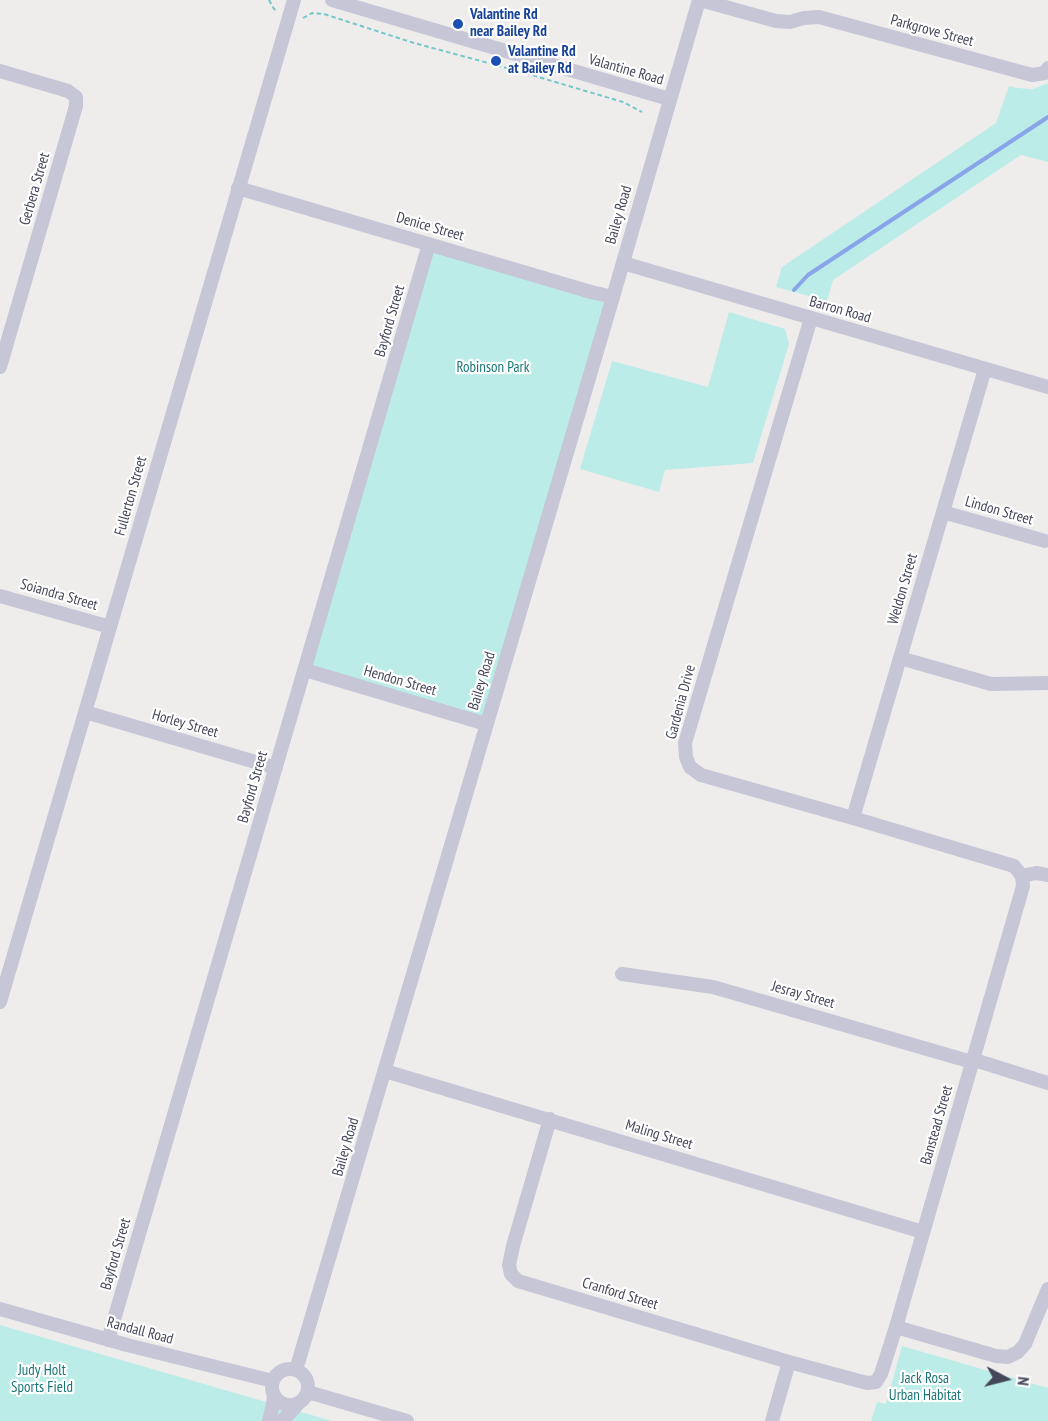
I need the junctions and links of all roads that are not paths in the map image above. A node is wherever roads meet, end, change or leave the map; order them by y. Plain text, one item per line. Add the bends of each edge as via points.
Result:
1 (332, 0) edge
2 (699, 0) edge
3 (292, 7) edge
4 (1048, 68) edge
5 (0, 71) edge
6 (669, 99) junction
7 (238, 188) junction
8 (429, 244) junction
9 (623, 263) junction
10 (613, 297) junction
11 (811, 318) junction
12 (0, 367) edge
13 (985, 369) junction
14 (1048, 387) edge
15 (943, 512) junction
16 (1045, 541) dead end
17 (0, 596) edge
18 (110, 627) junction
19 (900, 658) junction
20 (305, 670) junction
21 (1048, 683) edge
22 (85, 712) junction
23 (486, 724) junction
24 (276, 768) junction
25 (853, 818) junction
26 (1048, 874) edge
27 (1022, 876) junction
28 (622, 974) dead end
29 (0, 1002) edge
30 (972, 1061) junction
31 (385, 1071) junction
32 (1048, 1083) edge
33 (550, 1119) junction
34 (923, 1232) junction
35 (1048, 1289) edge
36 (0, 1309) edge
37 (896, 1327) junction
38 (108, 1340) junction
39 (789, 1362) junction
40 (296, 1370) junction
41 (876, 1382) joint
42 (274, 1388) junction
43 (308, 1392) junction
44 (299, 1403) junction
45 (269, 1421) edge
46 (282, 1421) edge
47 (407, 1421) edge
48 (772, 1421) edge

1 - 6 street, Valantine Road
2 - 4 street, Parkgrove Street via 776,21 819,17 1032,75 1046,73
2 - 6 street, Bailey Road
3 - 7 street, Fullerton Street
5 - 12 street, Gerbera Street via 68,92 76,97 76,106
6 - 9 street, Bailey Road
7 - 8 street, Denice Street
7 - 18 street, Fullerton Street
8 - 10 street, Denice Street
8 - 20 street, Bayford Street
9 - 10 street, Bailey Road
9 - 11 street, Barron Road
10 - 23 street, Bailey Road
11 - 13 street, Barron Road
11 - 25 street, Gardenia Drive via 684,743 690,767 701,775
13 - 14 street, Barron Road
13 - 15 street, Weldon Street
15 - 16 street, Lindon Street
15 - 19 street, Weldon Street
17 - 18 street, Soiandra Street
18 - 22 street, Fullerton Street
19 - 21 street via 991,684
19 - 25 street, Weldon Street
20 - 23 street, Hendon Street
20 - 24 street, Bayford Street
22 - 24 street, Horley Street
22 - 29 street, Fullerton Street
23 - 31 street, Bailey Road
24 - 38 street, Bayford Street
25 - 27 street, Gardenia Drive via 1014,866
26 - 27 street
27 - 30 street, Banstead Street via 1023,886
28 - 30 street, Jesray Street via 723,990
30 - 32 street, Jesray Street
30 - 34 street, Banstead Street
31 - 33 street, Maling Street
31 - 40 street, Bailey Road
33 - 34 street, Maling Street
33 - 39 street, Cranford Street via 513,1246 511,1274 518,1281 539,1288
34 - 37 street, Banstead Street
35 - 37 street via 1025,1344 1008,1357
36 - 38 street, Randall Road
37 - 41 street, Banstead Street
38 - 42 street, Randall Road
39 - 41 street, Cranford Street
39 - 48 street
40 - 42 street via 281,1371
40 - 43 street via 307,1380
42 - 44 street, Randall Road via 277,1400 287,1405
42 - 45 street
43 - 44 street
43 - 47 street
44 - 46 street

